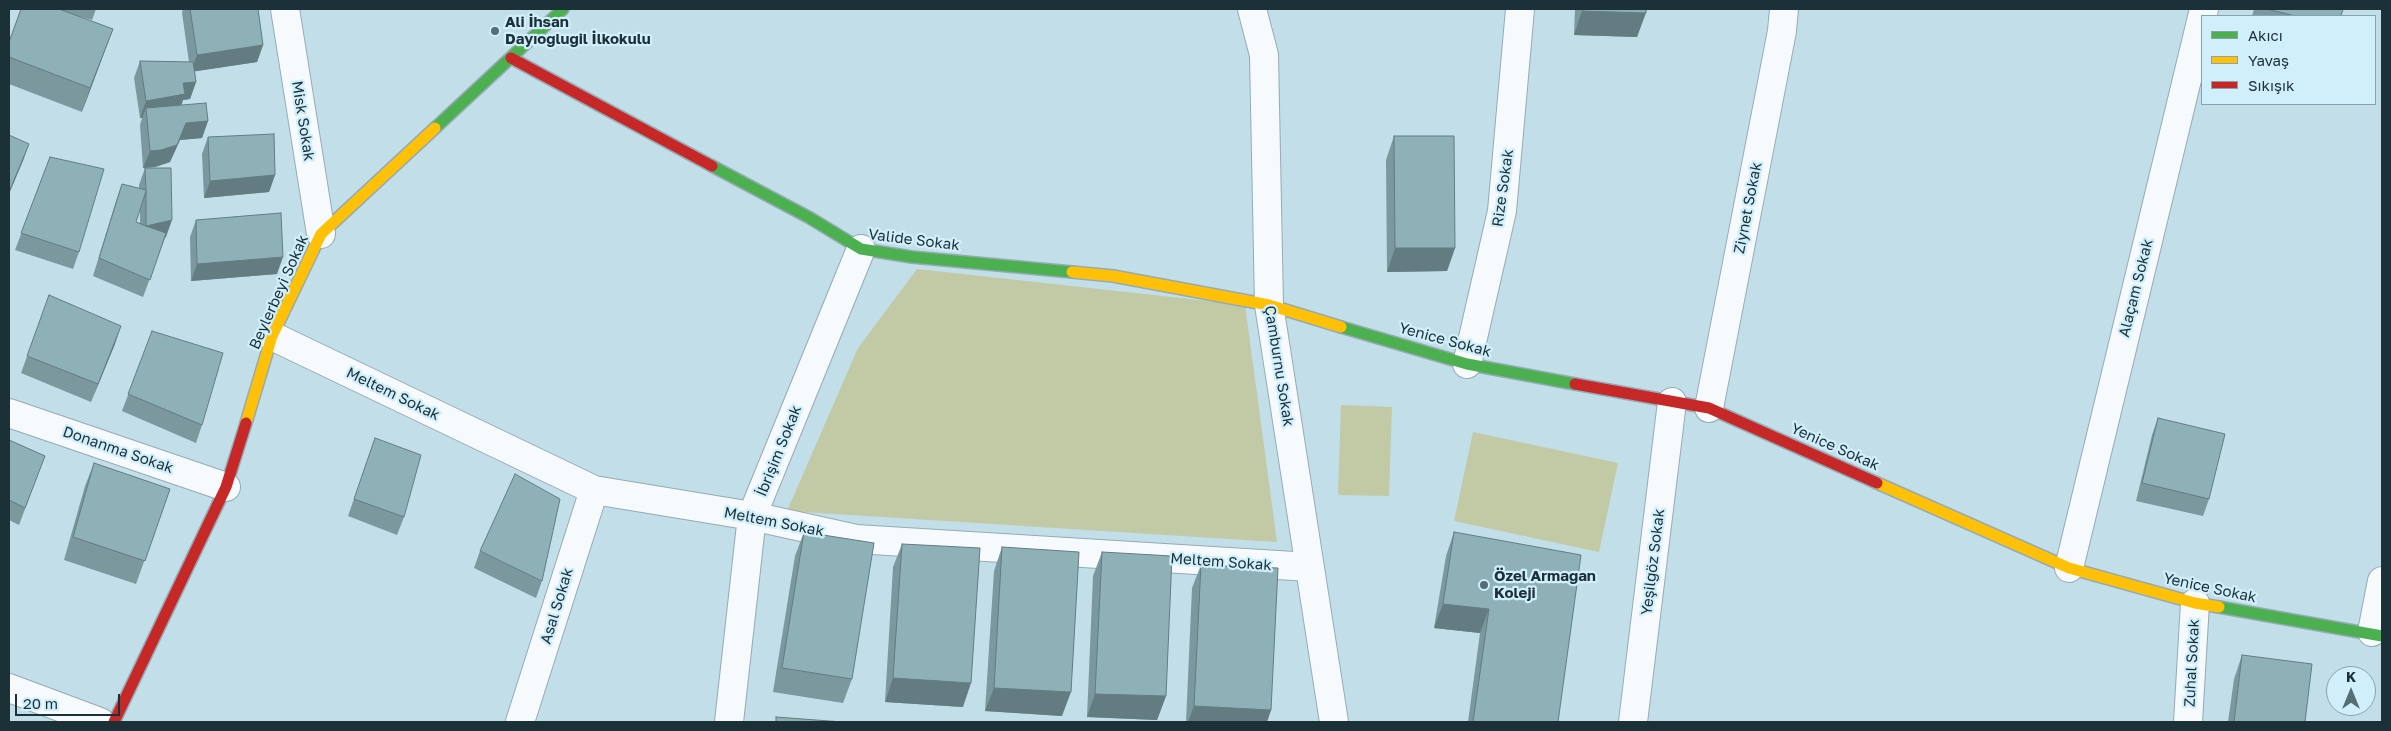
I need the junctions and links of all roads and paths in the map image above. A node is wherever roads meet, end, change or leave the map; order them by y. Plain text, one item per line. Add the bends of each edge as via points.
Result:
1 (285, 9) edge
2 (563, 9) edge
3 (1252, 9) edge
4 (1520, 9) edge
5 (1784, 9) edge
6 (2201, 21) edge
7 (511, 58) junction
8 (321, 234) junction
9 (861, 249) junction
10 (1269, 305) junction
11 (272, 336) junction
12 (1466, 364) junction
13 (1672, 402) junction
14 (1709, 408) junction
15 (9, 413) edge
16 (226, 487) junction
17 (594, 490) junction
18 (752, 516) junction
19 (1310, 567) junction
20 (2069, 568) junction
21 (2382, 581) edge
22 (2195, 603) junction
23 (2377, 634) edge
24 (9, 688) edge
25 (100, 722) edge
26 (114, 722) edge
27 (520, 722) edge
28 (729, 722) edge
29 (1334, 722) edge
30 (1633, 722) edge
31 (2188, 722) edge

1 - 8 street, Misk Sokak
2 - 7 street, Beylerbeyi Sokak
3 - 10 street, Çamburnu Sokak via 1264,55
4 - 12 street, Rize Sokak via 1502,211
5 - 14 street, Ziynet Sokak
6 - 20 street, Alaçam Sokak
7 - 8 street, Beylerbeyi Sokak
7 - 9 street, Valide Sokak via 810,218
8 - 11 street, Beylerbeyi Sokak
9 - 10 street, Valide Sokak via 912,257 1113,276
9 - 18 street, İbrişim Sokak
10 - 12 street, Yenice Sokak
10 - 19 street, Çamburnu Sokak
11 - 16 street, Beylerbeyi Sokak
11 - 17 street, Meltem Sokak
12 - 13 street, Yenice Sokak
13 - 14 street, Yenice Sokak
13 - 30 street, Yeşilgöz Sokak
14 - 20 street, Yenice Sokak
15 - 16 street, Donanma Sokak
16 - 26 street, Beylerbeyi Sokak
17 - 18 street, Meltem Sokak
17 - 27 street, Asal Sokak
18 - 19 street, Meltem Sokak via 856,539
18 - 28 street, İbrişim Sokak
19 - 29 street, Çamburnu Sokak
20 - 22 street, Yenice Sokak
21 - 23 street
22 - 23 street, Yenice Sokak
22 - 31 street, Zuhal Sokak
24 - 25 street

